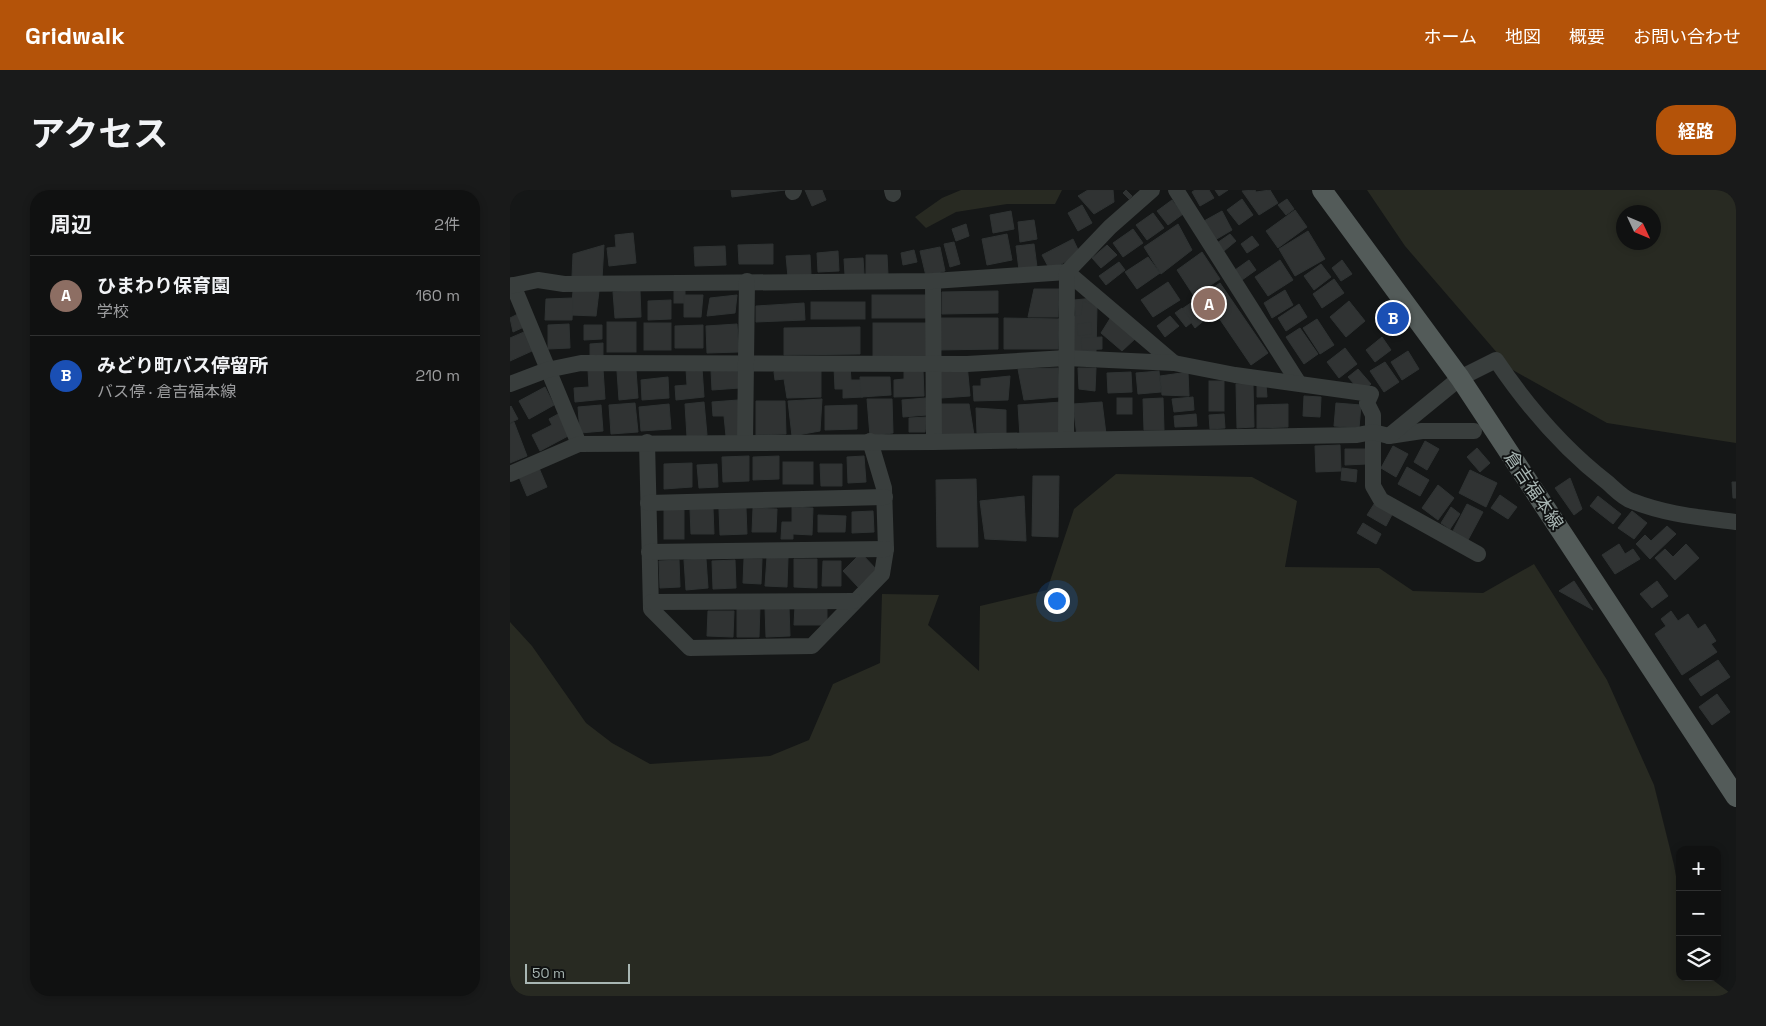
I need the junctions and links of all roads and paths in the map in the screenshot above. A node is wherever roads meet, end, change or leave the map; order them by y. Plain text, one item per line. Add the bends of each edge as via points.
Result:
1 (1152, 190) edge
2 (1176, 190) edge
3 (1322, 190) edge
4 (1067, 272) junction
5 (747, 281) junction
6 (933, 281) junction
7 (512, 286) edge
8 (1066, 358) junction
9 (746, 362) junction
10 (1174, 363) junction
11 (932, 364) junction
12 (546, 370) junction
13 (1460, 378) junction
14 (1298, 382) junction
15 (510, 384) edge
16 (1474, 431) dead end
17 (1381, 434) junction
18 (1066, 439) junction
19 (870, 441) junction
20 (647, 442) junction
21 (745, 442) junction
22 (934, 442) junction
23 (579, 444) junction
24 (510, 474) edge
25 (884, 497) junction
26 (648, 503) junction
27 (1736, 522) edge
28 (886, 549) junction
29 (649, 552) junction
30 (1478, 554) dead end
31 (854, 601) junction
32 (651, 602) junction
33 (1736, 797) edge

1 - 4 street via 1110,227
2 - 14 street
3 - 13 main road, 倉吉福本線
4 - 6 street
4 - 8 street
4 - 10 street
5 - 6 street
5 - 7 street via 564,284 538,280
5 - 9 street
6 - 11 street
7 - 12 street
8 - 10 street
8 - 11 street
8 - 18 street
9 - 11 street
9 - 12 street via 581,363
9 - 21 street
10 - 14 street
11 - 22 street
12 - 15 street
12 - 23 street
13 - 17 street
13 - 27 street via 1496,360 1552,432 1588,468 1630,500 1676,515
13 - 33 main road, 倉吉福本線
14 - 17 street via 1371,394 1367,403
16 - 17 street
17 - 18 street
17 - 30 street via 1373,486 1381,500
18 - 22 street
19 - 21 street
19 - 22 street
19 - 25 street
20 - 21 street
20 - 23 street
20 - 26 street
23 - 24 street
25 - 26 street
25 - 28 street
26 - 29 street
28 - 29 street
28 - 31 street via 882,574
29 - 32 street
31 - 32 street
31 - 32 street via 812,646 690,648 651,609

